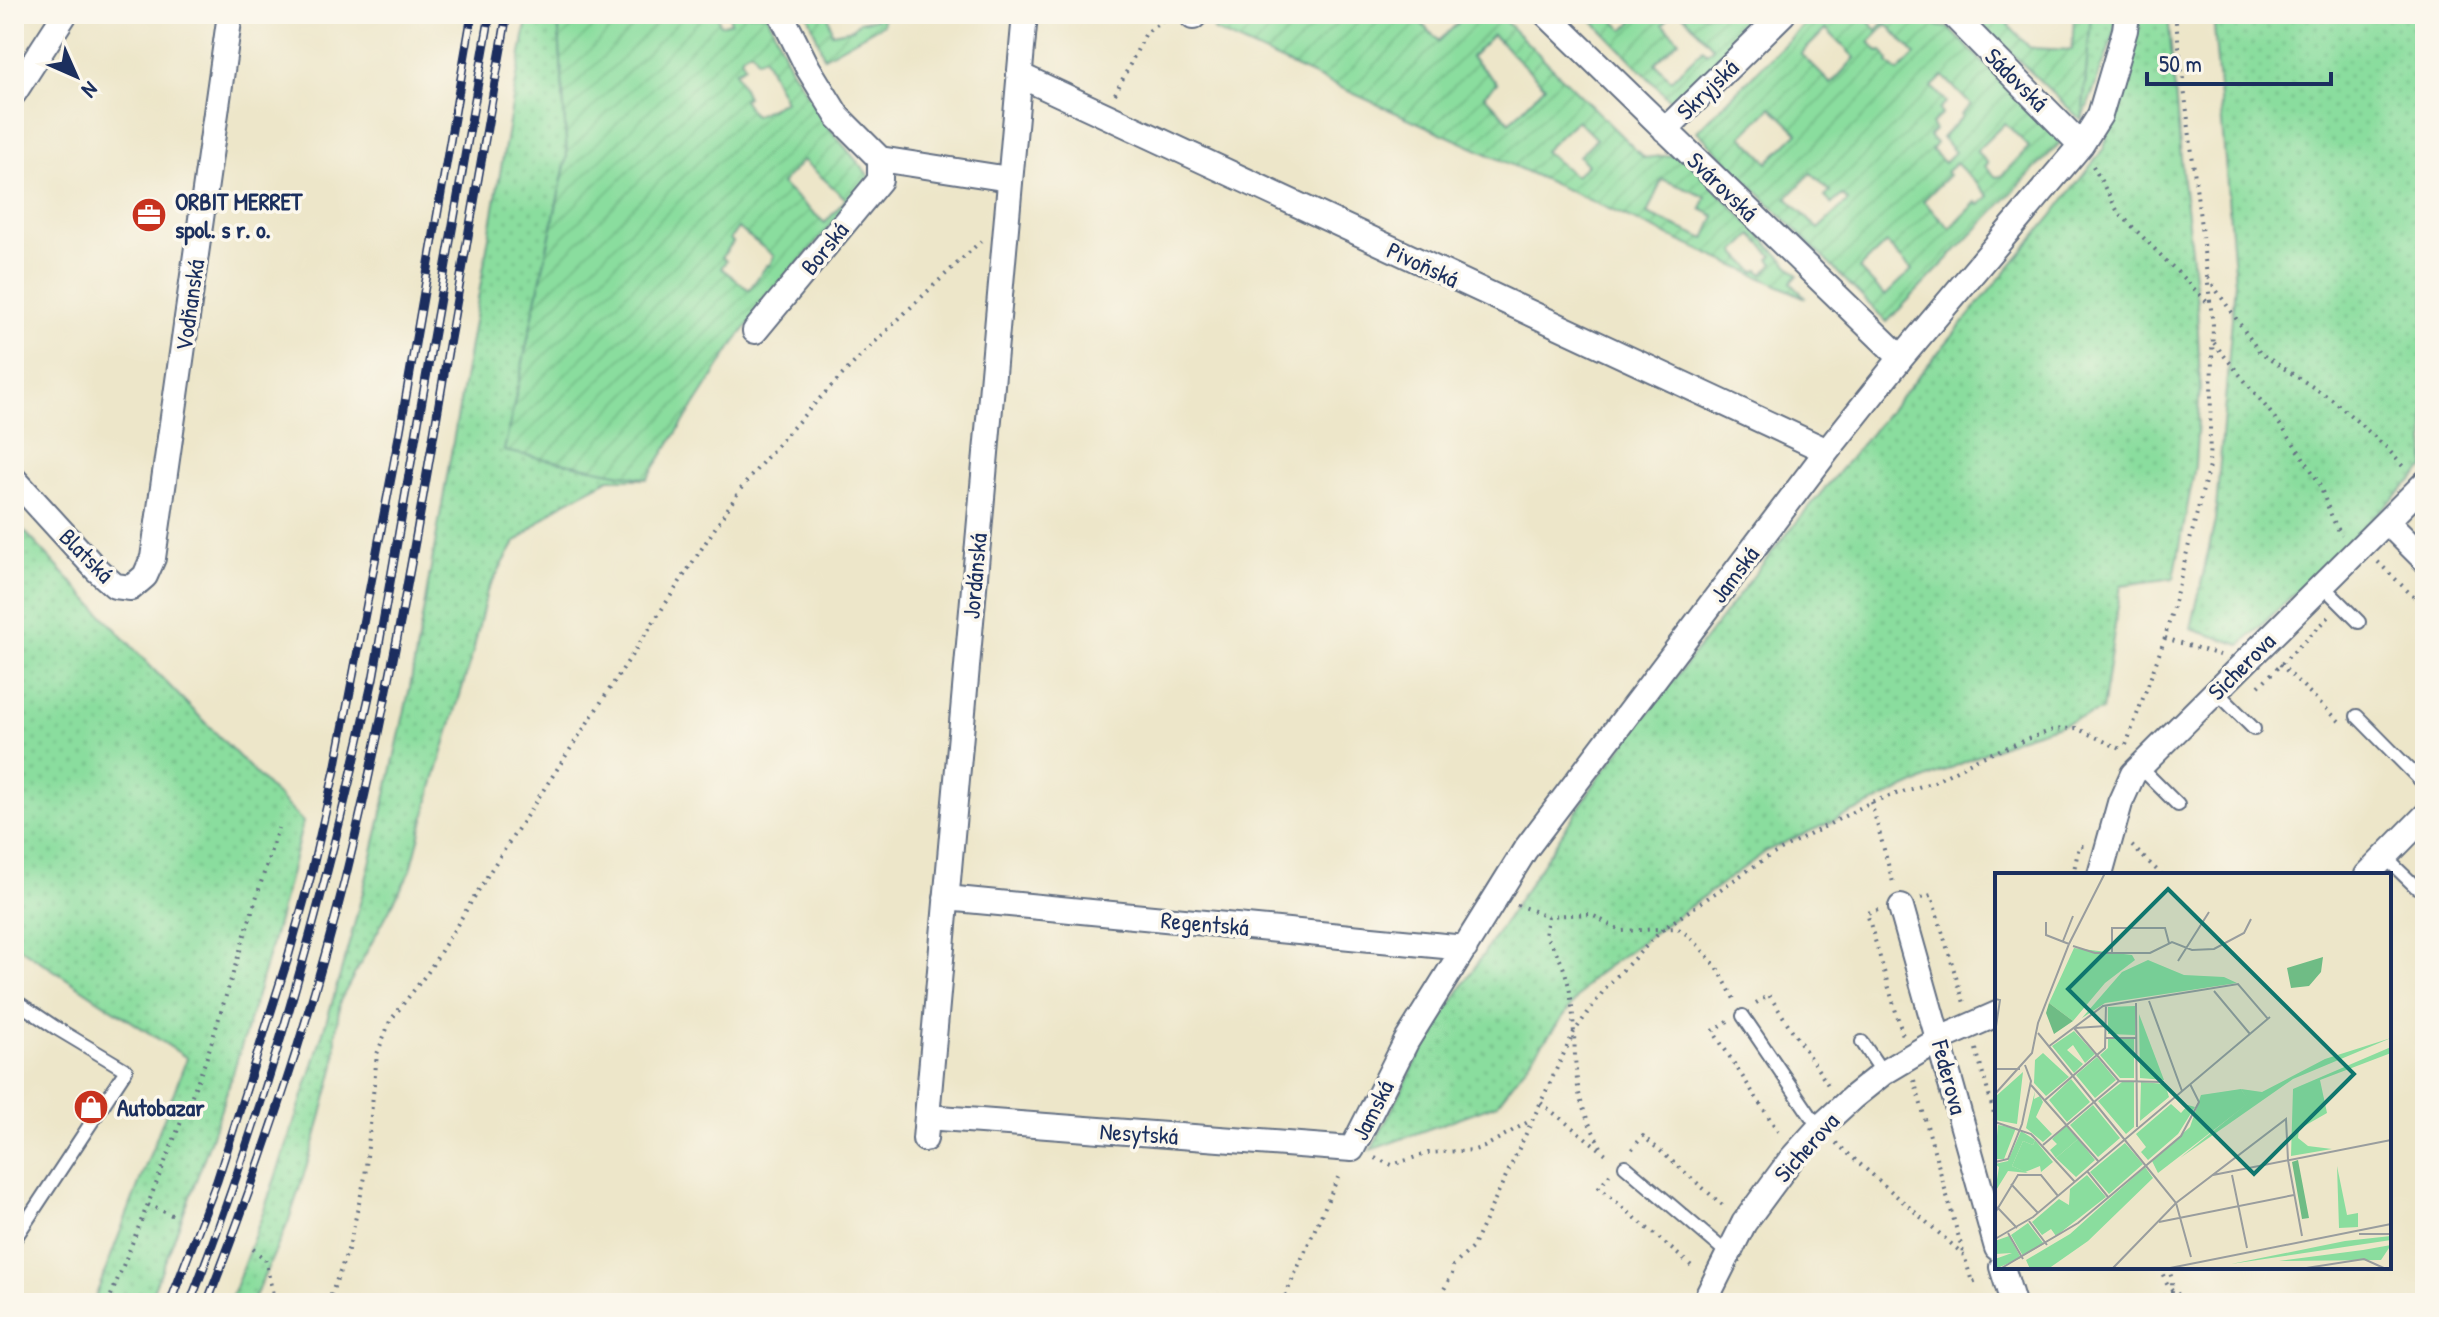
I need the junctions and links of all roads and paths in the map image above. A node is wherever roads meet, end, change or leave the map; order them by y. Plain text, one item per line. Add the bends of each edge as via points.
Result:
1 (65, 14) edge
2 (230, 14) edge
3 (781, 14) edge
4 (1025, 14) edge
5 (1546, 14) edge
6 (1783, 14) edge
7 (1952, 14) edge
8 (2127, 14) edge
9 (2175, 14) edge
10 (1195, 15) edge
11 (1019, 75) junction
12 (14, 93) edge
13 (1104, 116) junction
14 (1665, 130) junction
15 (2081, 145) junction
16 (880, 159) junction
17 (1009, 179) junction
18 (1007, 207) junction
19 (2208, 278) junction
20 (2211, 307) junction
21 (755, 331) dead end
22 (2213, 342) junction
23 (1901, 358) junction
24 (1827, 451) junction
25 (14, 479) edge
26 (2423, 485) edge
27 (2387, 522) junction
28 (2406, 540) junction
29 (2358, 549) junction
30 (2425, 560) edge
31 (2380, 565) junction
32 (2322, 585) junction
33 (131, 588) joint
34 (2341, 604) junction
35 (2425, 608) edge
36 (2359, 622) dead end
37 (2261, 646) junction
38 (2281, 665) junction
39 (2216, 691) junction
40 (2235, 710) junction
41 (2357, 716) joint
42 (2254, 729) dead end
43 (2140, 767) junction
44 (2425, 785) edge
45 (1871, 802) junction
46 (2178, 805) dead end
47 (2425, 816) edge
48 (278, 828) dead end
49 (2133, 833) dead end
50 (2385, 857) junction
51 (2101, 873) edge
52 (2160, 873) edge
53 (2369, 873) edge
54 (2416, 887) dead end
55 (1499, 893) junction
56 (946, 898) junction
57 (1901, 907) joint
58 (1548, 916) junction
59 (1664, 928) junction
60 (1465, 948) junction
61 (18, 1002) edge
62 (1995, 1015) edge
63 (14, 1016) edge
64 (1743, 1016) joint
65 (1574, 1032) junction
66 (1940, 1039) junction
67 (1973, 1039) dead end
68 (1862, 1042) dead end
69 (1883, 1073) junction
70 (1912, 1074) dead end
71 (1540, 1103) junction
72 (1995, 1117) edge
73 (1531, 1121) junction
74 (926, 1128) joint
75 (1819, 1128) junction
76 (1603, 1151) junction
77 (1363, 1153) junction
78 (1625, 1166) joint
79 (148, 1205) junction
80 (174, 1216) dead end
81 (14, 1240) edge
82 (1995, 1241) edge
83 (253, 1249) dead end
84 (1727, 1253) junction
85 (1964, 1255) junction
86 (2161, 1269) edge
87 (2169, 1269) edge
88 (2003, 1270) edge
89 (2172, 1292) junction
90 (108, 1303) edge
91 (275, 1303) edge
92 (328, 1303) edge
93 (1282, 1303) edge
94 (1437, 1303) edge
95 (1704, 1303) edge
96 (2013, 1303) edge
97 (2149, 1303) edge
98 (2197, 1303) edge

1 - 12 street
2 - 33 street, Vodňanská via 153,558 145,576
3 - 16 street via 838,117
4 - 11 street, Jordánská
5 - 14 street, Svárovská
6 - 14 street, Skryjská
7 - 15 street, Sádovská
8 - 15 street, Jamská via 2100,115
9 - 19 path
10 - 13 path via 1172,15 1146,33
11 - 13 street, Pivoňská
11 - 17 street, Jordánská
13 - 24 street, Pivoňská
14 - 23 street, Svárovská
15 - 20 path via 2118,212
15 - 23 street, Jamská
16 - 17 street
16 - 21 street, Borská via 880,180
17 - 18 street, Jordánská
18 - 56 street, Jordánská
18 - 92 path via 981,241 819,399 740,490 428,972 390,1021 377,1054 365,1177 349,1247
19 - 20 path
19 - 26 path via 2260,353 2333,400
20 - 22 path
22 - 29 path via 2296,448 2317,481 2332,521
22 - 45 path via 2209,466 2165,638 2124,750 2076,728 2053,730 1934,782
23 - 24 street, Jamská
24 - 55 street, Jamská via 1572,786
25 - 33 street, Blatská via 97,570 115,586
26 - 27 street, Sicherova
27 - 28 street
27 - 29 street, Sicherova
28 - 30 street
28 - 31 path
29 - 31 path
29 - 32 street, Sicherova
31 - 35 path
32 - 34 lane
32 - 37 street, Sicherova
34 - 36 lane
34 - 38 path
37 - 38 path
37 - 39 street, Sicherova
38 - 40 path
38 - 41 path via 2344,726
39 - 40 lane
39 - 43 street, Sicherova
40 - 42 lane
41 - 44 lane
43 - 46 lane
43 - 51 street, Sicherova via 2120,803
45 - 57 path
45 - 59 path via 1766,858
47 - 50 street
48 - 79 path via 206,1060
49 - 52 path via 2132,846
50 - 53 street
50 - 54 lane
55 - 58 path
55 - 60 street, Jamská
56 - 60 street, Regentská
56 - 74 street, Jordánská
57 - 66 street, Federova
58 - 59 path via 1590,914 1622,931
58 - 65 path via 1545,936 1565,969
59 - 64 path via 1677,928 1700,947
59 - 65 path via 1607,986
60 - 77 street, Jamská via 1406,1042
61 - 63 lane
61 - 81 lane via 126,1070
62 - 66 street, Sicherova
64 - 75 lane
65 - 71 path
65 - 76 path via 1580,1096
66 - 69 street, Sicherova
66 - 82 street, Federova
67 - 72 path
68 - 69 lane
69 - 75 street, Sicherova
70 - 85 path
71 - 73 path
71 - 76 path
73 - 77 path via 1474,1150 1428,1153 1392,1165
73 - 94 path via 1472,1248 1453,1266
74 - 77 street, Nesytská
75 - 84 street, Sicherova via 1744,1223
75 - 85 path
76 - 78 path
77 - 93 path
78 - 84 lane
79 - 80 path
79 - 90 path
83 - 91 path via 265,1259
84 - 95 street, Sicherova
85 - 88 path via 1972,1282
86 - 89 path
87 - 89 path
88 - 96 street
89 - 97 path
89 - 98 path

